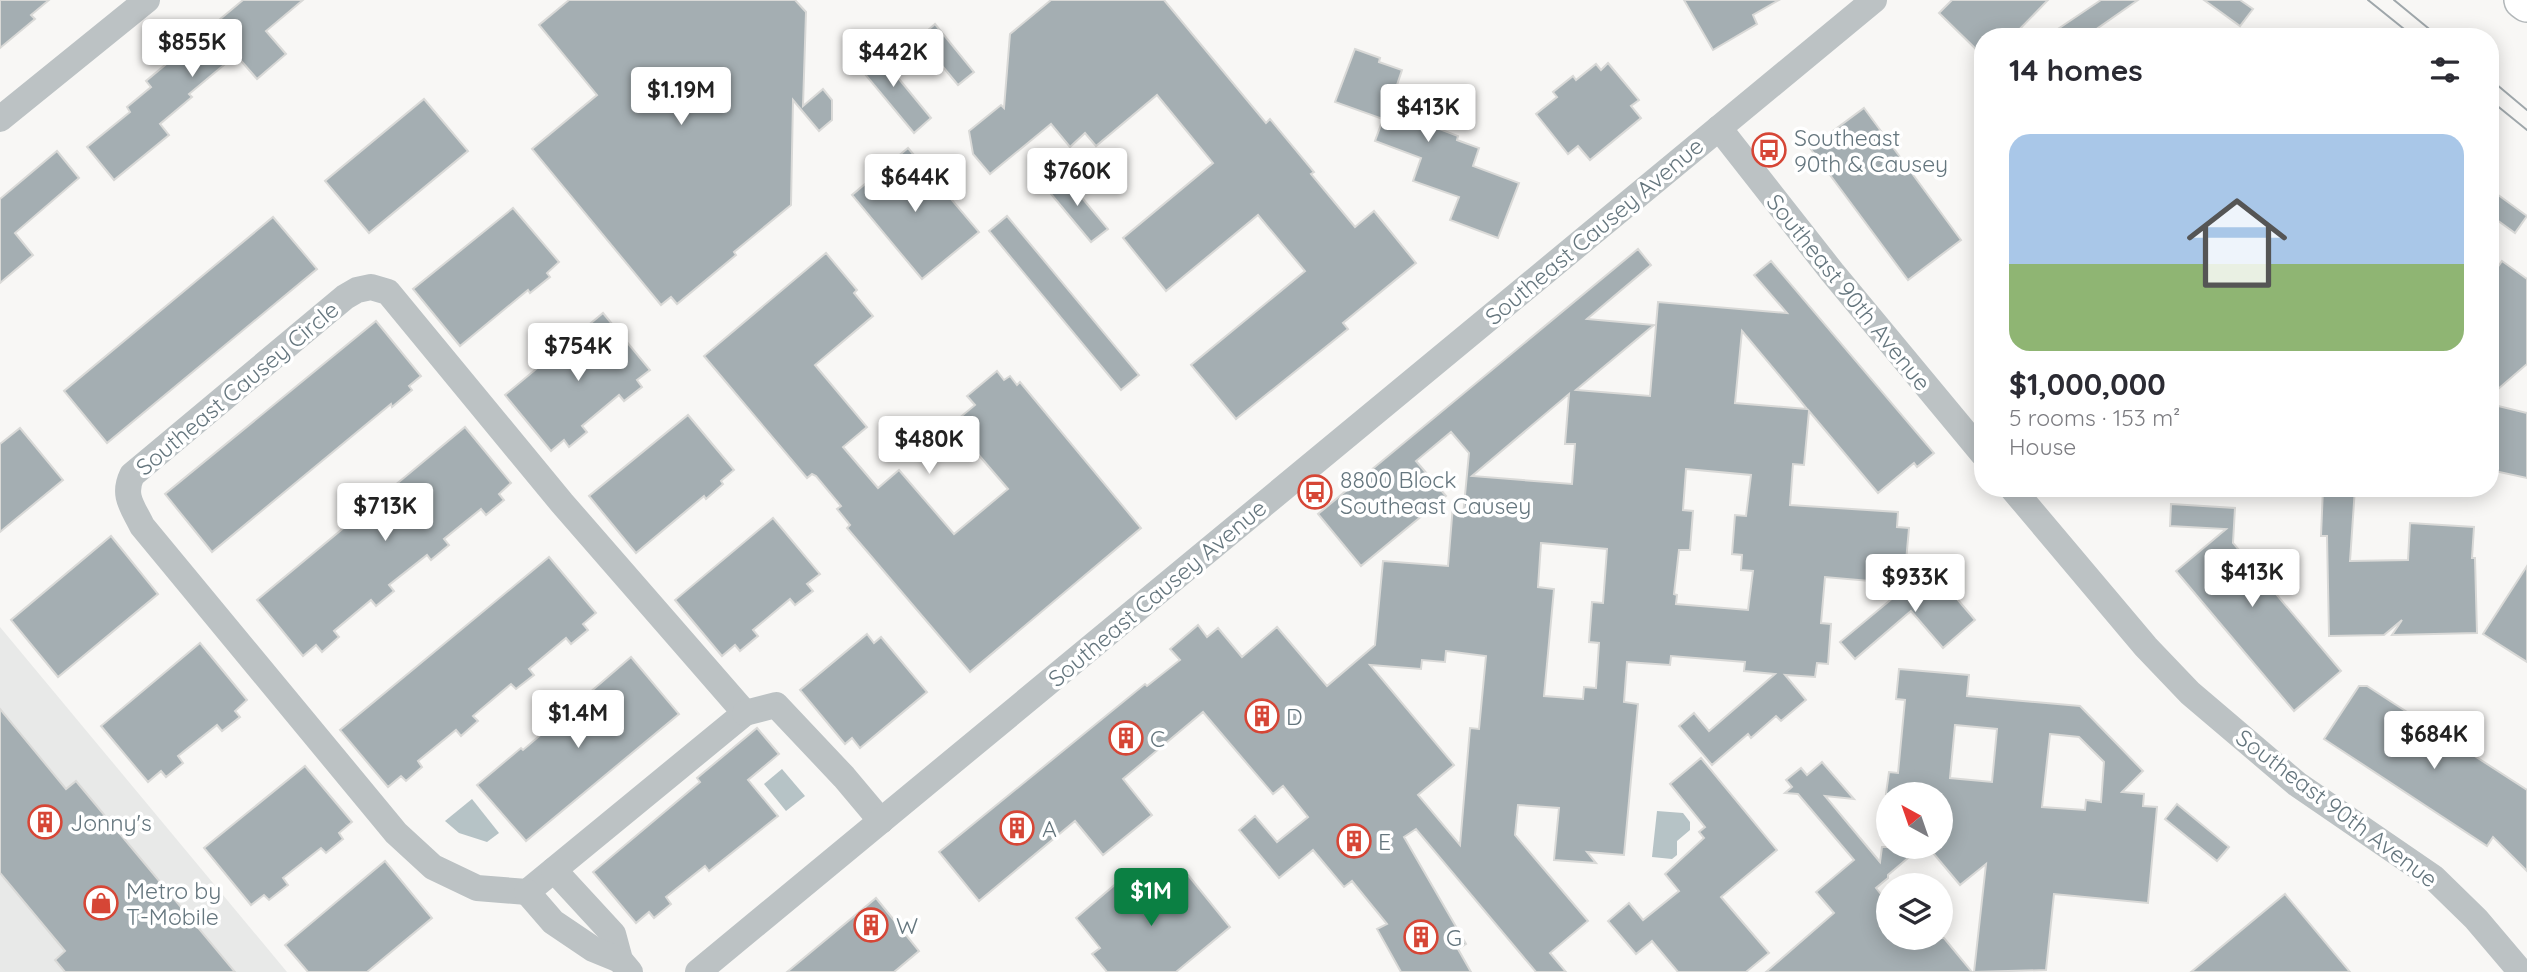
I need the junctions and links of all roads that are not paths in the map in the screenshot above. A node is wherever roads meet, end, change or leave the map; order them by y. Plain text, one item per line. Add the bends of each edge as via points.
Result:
1 (147, 0) edge
2 (1874, 0) edge
3 (0, 119) edge
4 (1719, 128) junction
5 (1974, 443) edge
6 (2020, 497) edge
7 (745, 713) junction
8 (881, 821) junction
9 (554, 870) junction
10 (527, 892) junction
11 (625, 966) edge
12 (698, 972) edge
13 (2521, 972) edge

1 - 3 street
2 - 4 street, Southeast Causey Avenue
4 - 5 street, Southeast 90th Avenue
4 - 8 street, Southeast Causey Avenue
6 - 13 street, Southeast 90th Avenue via 2190,693 2297,784 2434,878
7 - 8 street via 776,705
7 - 9 street
7 - 10 street, Southeast Causey Circle via 562,503 388,292 371,287 345,297 132,475 128,496 142,526 396,833 433,867 477,888
8 - 12 street, Southeast Causey Avenue
9 - 10 street
9 - 11 street via 613,934
10 - 11 street via 553,922

